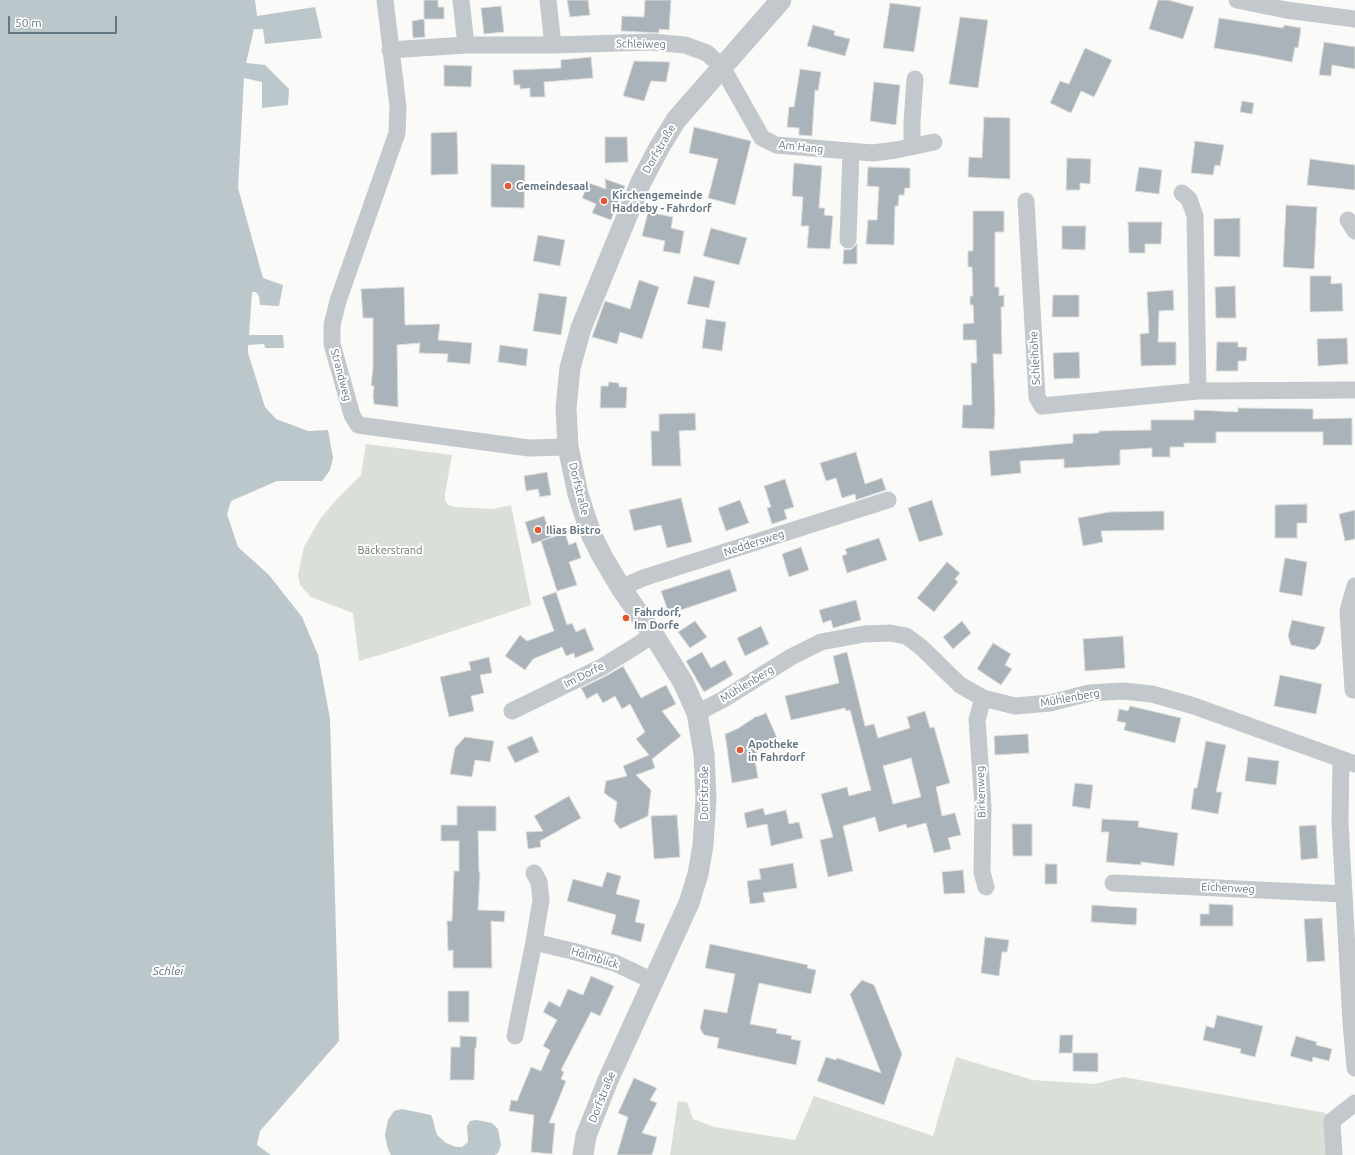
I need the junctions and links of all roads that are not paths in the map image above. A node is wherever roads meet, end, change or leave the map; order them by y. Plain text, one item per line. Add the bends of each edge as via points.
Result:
1 (384, 0) edge
2 (460, 0) edge
3 (548, 0) edge
4 (782, 0) edge
5 (1237, 0) edge
6 (1355, 19) edge
7 (466, 45) junction
8 (553, 45) junction
9 (390, 50) junction
10 (722, 67) junction
11 (915, 79) dead end
12 (934, 142) dead end
13 (912, 147) junction
14 (851, 151) junction
15 (1182, 193) dead end
16 (1026, 201) dead end
17 (848, 240) dead end
18 (1355, 390) edge
19 (1198, 391) junction
20 (568, 447) junction
21 (888, 500) dead end
22 (1355, 586) edge
23 (621, 588) junction
24 (653, 634) junction
25 (1353, 690) dead end
26 (982, 698) junction
27 (512, 711) dead end
28 (697, 713) junction
29 (1348, 761) edge
30 (534, 873) dead end
31 (1113, 883) dead end
32 (986, 887) dead end
33 (1344, 894) junction
34 (534, 942) junction
35 (653, 981) junction
36 (515, 1036) dead end
37 (1355, 1068) edge
38 (1355, 1102) edge
39 (583, 1155) edge
40 (1334, 1155) edge

1 - 9 street
2 - 7 street
3 - 8 street
4 - 10 street, Dorfstraße
5 - 6 street via 1286,10
7 - 8 street, Schleiweg
7 - 9 street, Schleiweg
8 - 10 street, Schleiweg via 652,42 685,45 707,53
9 - 20 street, Strandweg via 398,107 397,133 338,301 332,325 332,344 352,415 358,426 529,448
10 - 14 street, Am Hang via 762,138 776,145
10 - 20 street, Dorfstraße via 676,120 640,182 584,321 570,368 566,408
11 - 13 street
12 - 13 street, Am Hang
13 - 14 street, Am Hang via 873,153
14 - 17 street
15 - 19 street via 1189,199 1195,216
16 - 19 street, Schleihöhe via 1037,396 1042,406
18 - 19 street, Schleihöhe
20 - 23 street, Dorfstraße via 578,494 592,536
21 - 23 street, Neddersweg via 643,578
22 - 25 street via 1348,611
23 - 24 street, Dorfstraße
24 - 27 street, Im Dorfe via 602,667
24 - 28 street, Dorfstraße via 683,682
26 - 28 street, Mühlenberg via 960,685 906,636 890,633 864,634 820,642
26 - 29 street, Mühlenberg via 1014,706 1050,703 1089,693 1123,691 1152,694 1194,706
26 - 32 street, Birkenweg via 977,720 983,806 982,872
28 - 35 street, Dorfstraße via 704,754 706,798 703,845 689,903
29 - 33 street via 1340,822
30 - 34 street via 539,882 540,900
31 - 33 street, Eichenweg
33 - 37 street
34 - 35 street, Holmblick via 615,963
34 - 36 street
35 - 39 street, Dorfstraße via 586,1136
38 - 40 street via 1332,1121

